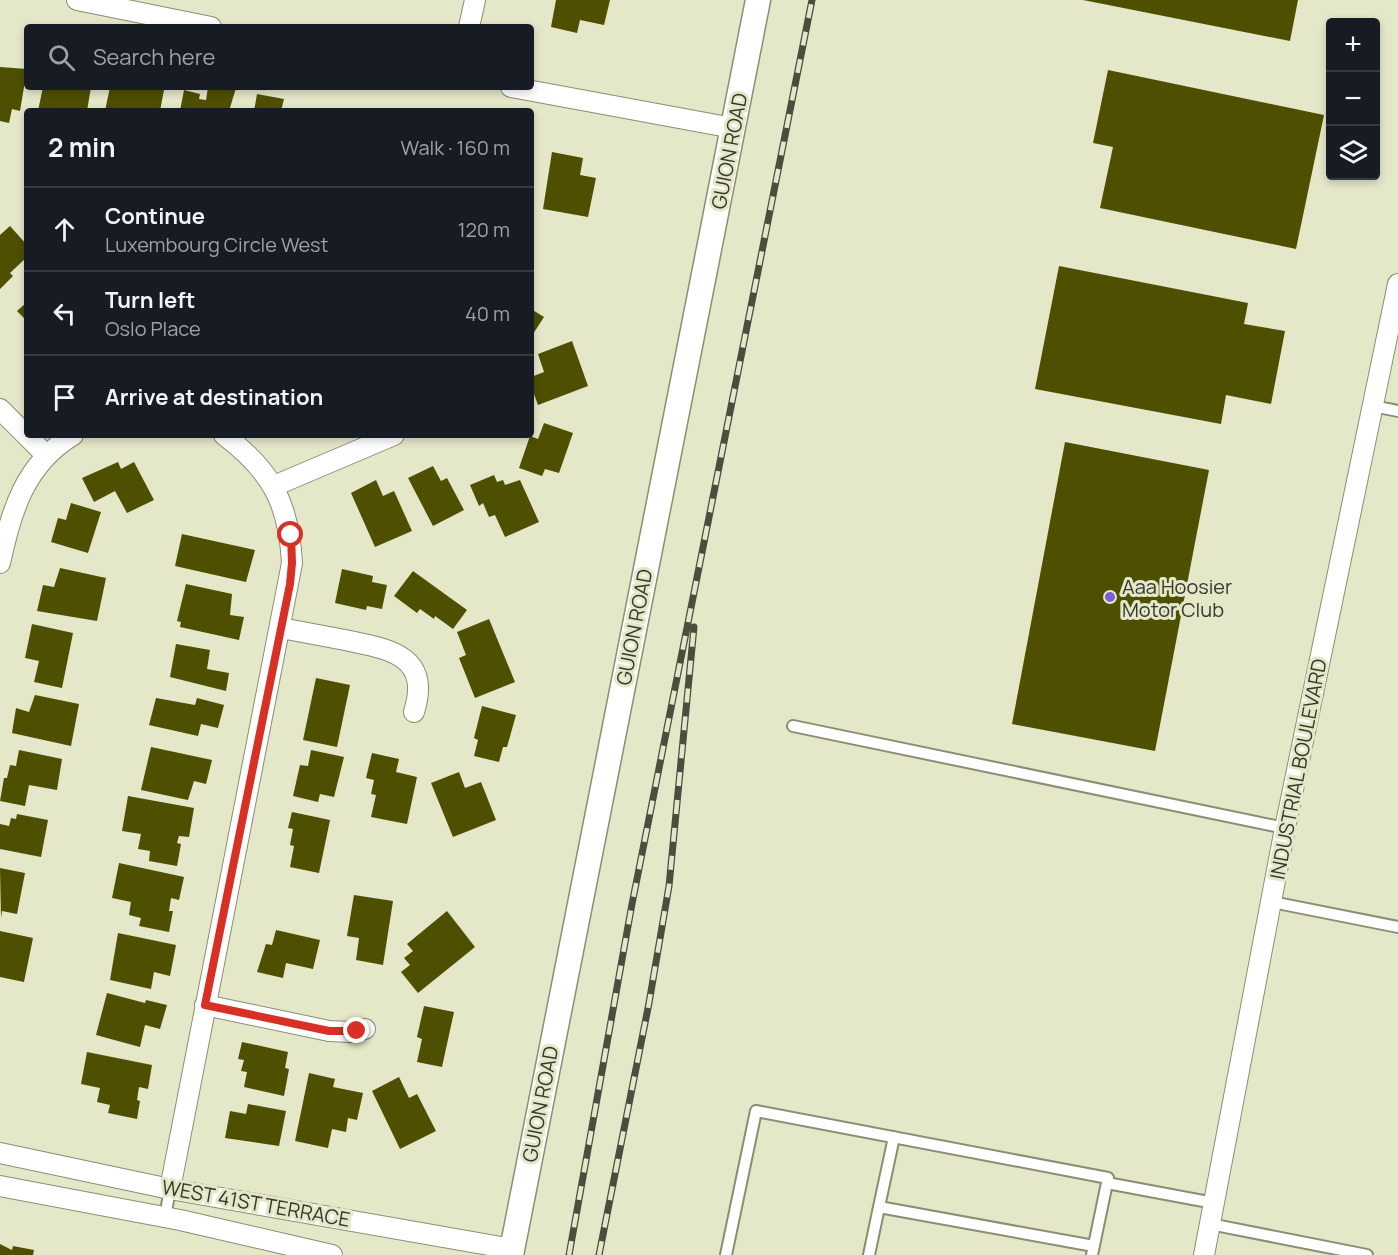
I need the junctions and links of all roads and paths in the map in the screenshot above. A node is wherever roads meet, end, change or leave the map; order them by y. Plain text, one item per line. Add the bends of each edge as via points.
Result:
1 (76, 0) edge
2 (475, 0) edge
3 (758, 0) edge
4 (129, 5) edge
5 (200, 24) edge
6 (470, 24) edge
7 (527, 90) edge
8 (733, 128) junction
9 (1398, 284) edge
10 (1373, 406) junction
11 (0, 409) edge
12 (1398, 411) edge
13 (24, 433) edge
14 (29, 438) edge
15 (69, 438) edge
16 (228, 438) edge
17 (387, 438) edge
18 (46, 455) junction
19 (274, 486) junction
20 (0, 563) edge
21 (281, 628) junction
22 (414, 712) dead end
23 (793, 726) dead end
24 (1285, 828) junction
25 (1272, 902) junction
26 (1398, 927) edge
27 (205, 1005) junction
28 (364, 1029) dead end
29 (894, 1137) junction
30 (0, 1153) edge
31 (1107, 1183) junction
32 (0, 1186) edge
33 (170, 1189) junction
34 (1214, 1203) junction
35 (879, 1207) junction
36 (165, 1217) junction
37 (1210, 1224) junction
38 (1093, 1250) edge
39 (512, 1252) edge
40 (332, 1255) edge
41 (726, 1255) edge
42 (868, 1255) edge
43 (1204, 1255) edge
44 (1367, 1255) edge

1 - 4 street
2 - 6 street
3 - 8 street, GUION ROAD
4 - 5 street
7 - 8 street
8 - 39 street, GUION ROAD
9 - 10 street, INDUSTRIAL BOULEVARD
10 - 12 lane
10 - 24 street, INDUSTRIAL BOULEVARD
11 - 13 street
14 - 18 street
15 - 18 street
16 - 19 street via 260,465
17 - 19 street
18 - 20 street via 15,502
19 - 21 street via 286,515 292,563
21 - 22 street via 397,653 417,681
21 - 27 street
23 - 24 lane
24 - 25 street, INDUSTRIAL BOULEVARD
25 - 26 lane
25 - 34 street, INDUSTRIAL BOULEVARD
27 - 28 street via 329,1031
27 - 33 street
29 - 31 lane via 1108,1178
29 - 35 lane
29 - 41 lane via 756,1111
30 - 33 street, WEST 41ST TERRACE
31 - 34 lane
31 - 38 lane
32 - 36 street, WEST 41ST TERRACE
33 - 36 lane
33 - 39 street, WEST 41ST TERRACE
34 - 37 street, INDUSTRIAL BOULEVARD
35 - 38 lane
35 - 42 lane
36 - 40 street, WEST 41ST TERRACE
37 - 43 street, INDUSTRIAL BOULEVARD
37 - 44 lane

